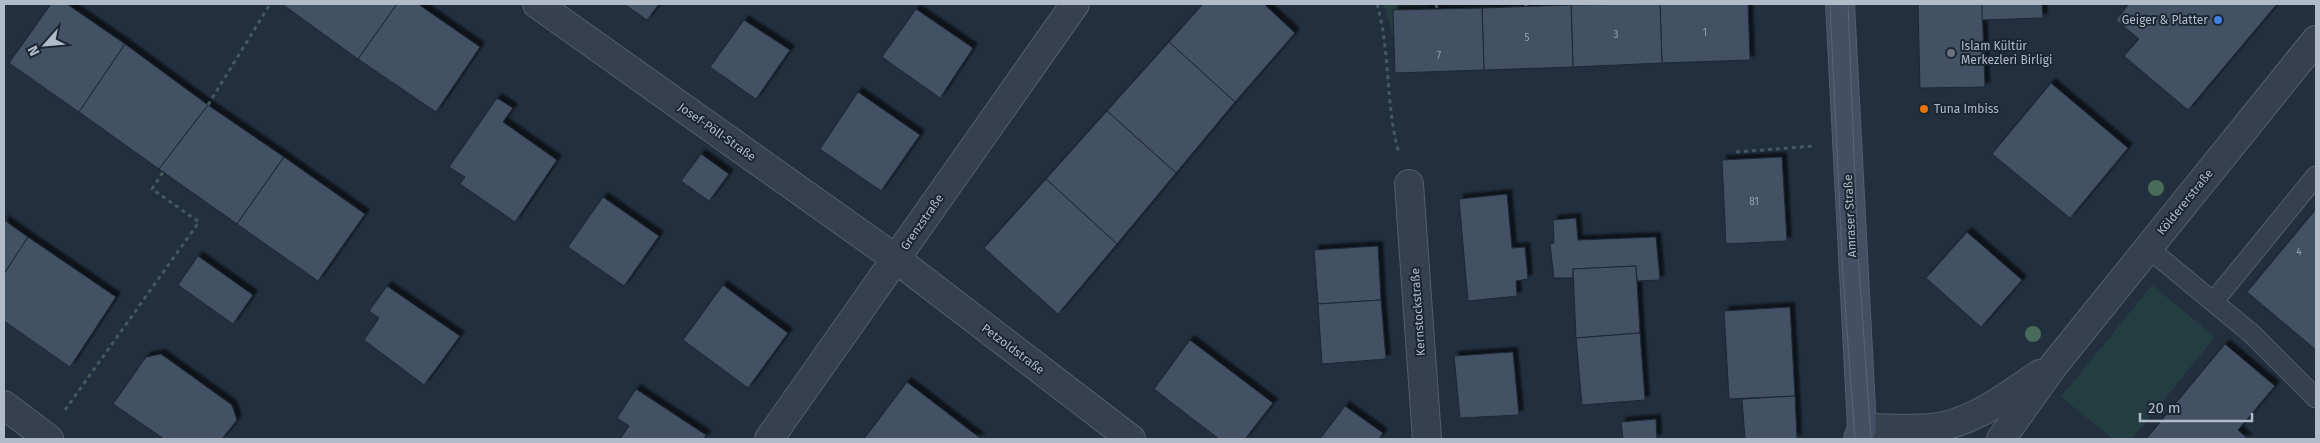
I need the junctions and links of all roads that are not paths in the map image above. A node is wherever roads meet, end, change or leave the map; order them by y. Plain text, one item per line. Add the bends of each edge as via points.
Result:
1 (537, 4) edge
2 (1075, 4) edge
3 (1840, 4) edge
4 (2316, 40) edge
5 (2316, 176) edge
6 (1409, 184) road end
7 (2148, 248) junction
8 (896, 259) junction
9 (2214, 302) junction
10 (2054, 365) junction
11 (2316, 398) edge
12 (4, 406) edge
13 (1864, 436) edge
14 (47, 439) edge
15 (769, 439) edge
16 (1131, 439) edge
17 (1428, 439) edge
18 (2001, 439) edge

1 - 8 street, Josef-Pöll-Straße
2 - 8 street, Grenzstraße
3 - 13 street, Amraser Straße
4 - 7 street, Köldererstraße
5 - 9 lane
6 - 17 street, Kernstockstraße
7 - 9 lane
7 - 10 street, Köldererstraße
8 - 15 street, Grenzstraße
8 - 16 street, Petzoldstraße
9 - 11 lane via 2252,334
10 - 13 street, Köldererstraße via 1967,418 1932,428
10 - 18 street, Köldererstraße
12 - 14 street

